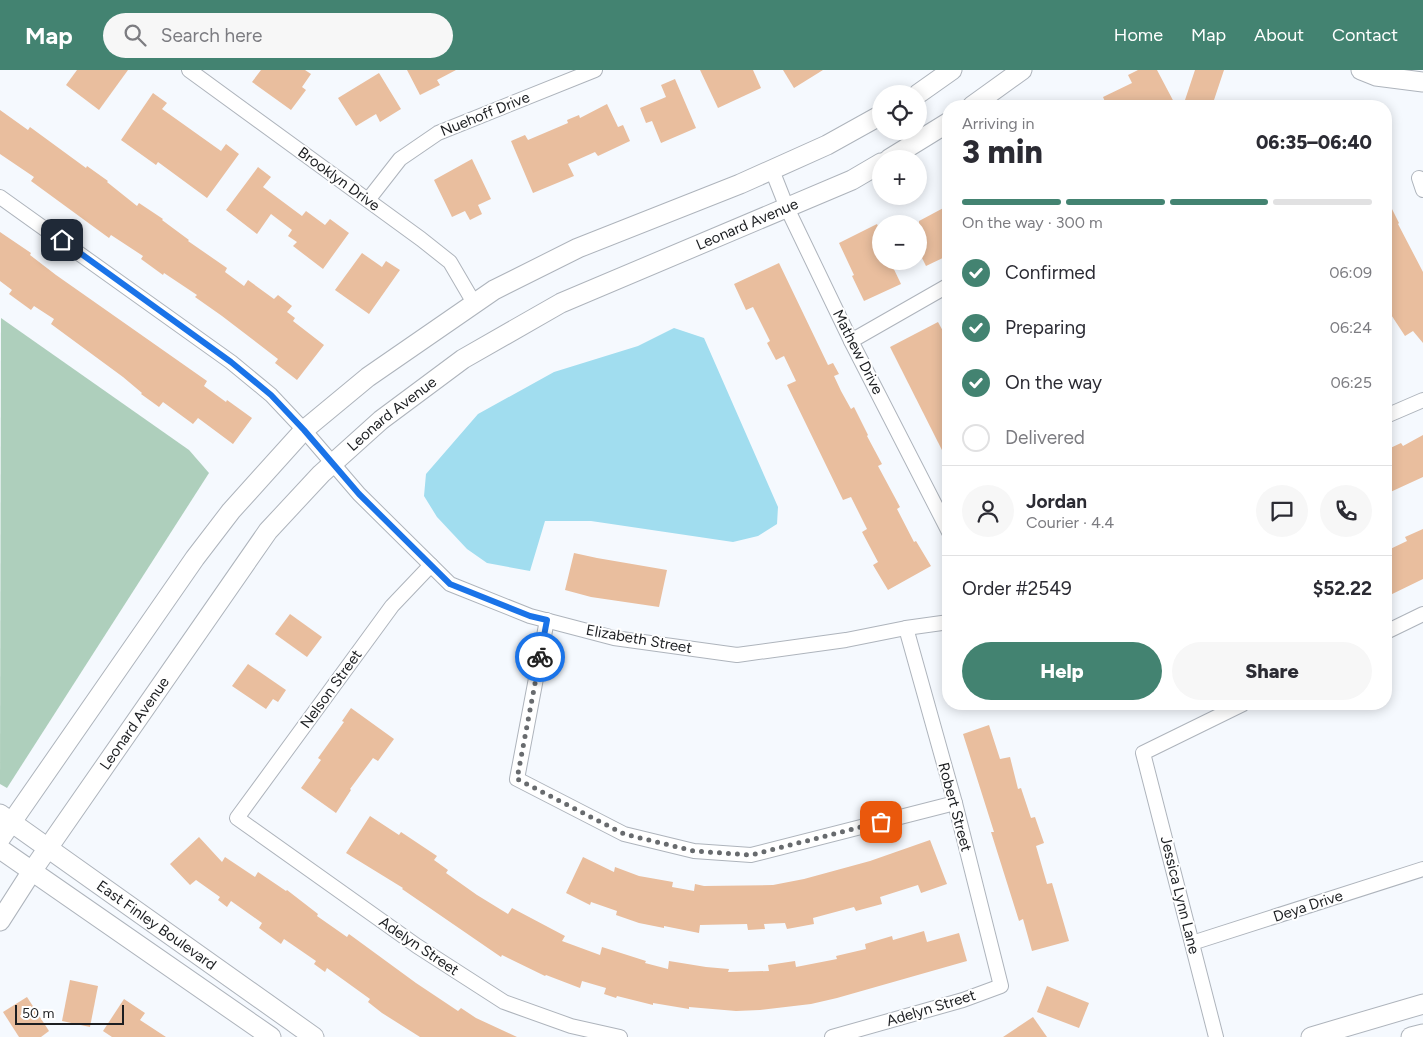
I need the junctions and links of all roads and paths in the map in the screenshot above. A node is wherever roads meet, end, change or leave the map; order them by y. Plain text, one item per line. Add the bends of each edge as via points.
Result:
1 (189, 70) edge
2 (593, 70) edge
3 (952, 70) edge
4 (1022, 70) edge
5 (1361, 70) edge
6 (204, 74) edge
7 (1423, 82) edge
8 (927, 88) edge
9 (980, 100) edge
10 (872, 120) edge
11 (942, 126) edge
12 (904, 150) edge
13 (872, 168) edge
14 (772, 170) junction
15 (0, 197) edge
16 (368, 200) junction
17 (787, 208) junction
18 (942, 289) edge
19 (474, 303) junction
20 (852, 341) junction
21 (1423, 400) edge
22 (1392, 413) edge
23 (304, 430) junction
24 (334, 462) junction
25 (942, 518) edge
26 (431, 565) junction
27 (1423, 614) edge
28 (547, 620) junction
29 (942, 623) edge
30 (906, 628) junction
31 (1392, 629) edge
32 (1230, 710) edge
33 (955, 803) junction
34 (6, 818) edge
35 (237, 818) joint
36 (0, 839) edge
37 (48, 848) junction
38 (0, 849) edge
39 (1423, 869) edge
40 (32, 871) junction
41 (0, 921) edge
42 (1192, 943) junction
43 (1001, 986) joint
44 (1423, 1004) edge
45 (1423, 1034) edge
46 (271, 1037) edge
47 (314, 1037) edge
48 (620, 1037) edge
49 (832, 1037) edge
50 (1216, 1037) edge
51 (1311, 1037) edge
52 (1411, 1037) edge

1 - 6 street, Brooklyn Drive
2 - 16 street, Nuehoff Drive via 438,133 400,159
3 - 8 street
4 - 9 street
5 - 7 street via 1376,76
6 - 16 street, Brooklyn Drive
10 - 14 street
11 - 12 street
13 - 17 street, Leonard Avenue
14 - 17 street, Mathew Drive
14 - 19 street via 578,248
15 - 23 street, Elizabeth Street via 231,362 271,395
16 - 19 street, Brooklyn Drive via 450,262
17 - 20 street, Mathew Drive
17 - 24 street, Leonard Avenue via 561,303 463,359 381,420
18 - 20 street
19 - 23 street via 368,377
20 - 25 street, Mathew Drive
21 - 22 street
23 - 24 street, Elizabeth Street
23 - 34 street via 230,510
24 - 26 street, Elizabeth Street via 359,494
24 - 37 street, Leonard Avenue via 268,531
26 - 28 street, Elizabeth Street via 450,584
26 - 35 street, Nelson Street via 392,606
27 - 31 street
28 - 30 street, Elizabeth Street via 614,638 737,655
28 - 33 street via 517,779 624,834 694,851 751,855
29 - 30 street, Elizabeth Street
30 - 33 street, Robert Street
32 - 42 street, Jessica Lynn Lane via 1143,753
33 - 43 street, Robert Street
34 - 36 street
34 - 37 street, East Finley Boulevard
35 - 48 street, Adelyn Street via 417,946 504,1002 571,1026
37 - 40 street, Leonard Avenue
37 - 47 street, East Finley Boulevard
38 - 40 street, East Finley Boulevard
39 - 42 street, Deya Drive
40 - 41 street, Leonard Avenue
40 - 46 street, East Finley Boulevard
42 - 50 street, Jessica Lynn Lane
43 - 49 street, Adelyn Street
44 - 51 street
45 - 52 street

